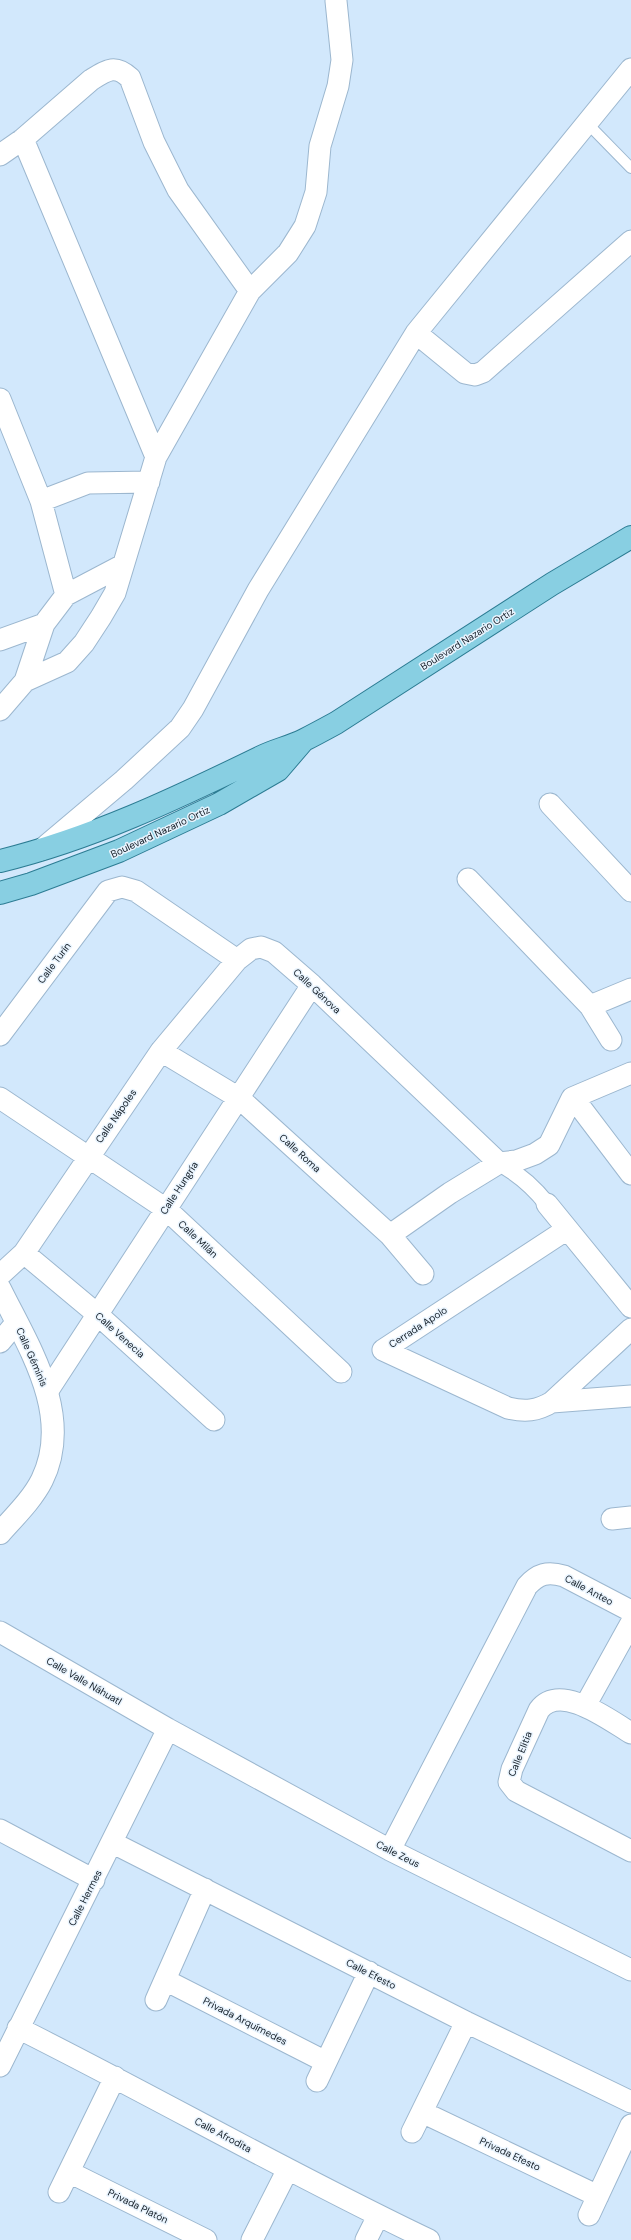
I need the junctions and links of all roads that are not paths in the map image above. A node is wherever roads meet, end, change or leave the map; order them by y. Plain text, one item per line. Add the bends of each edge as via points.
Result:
1 (336, 1) edge
2 (631, 69) edge
3 (586, 122) junction
4 (23, 139) junction
5 (0, 155) edge
6 (631, 168) edge
7 (631, 241) edge
8 (250, 291) junction
9 (416, 333) junction
10 (0, 399) edge
11 (156, 457) junction
12 (149, 482) junction
13 (41, 501) junction
14 (631, 537) edge
15 (123, 565) junction
16 (66, 595) junction
17 (44, 624) junction
18 (0, 640) edge
19 (25, 681) junction
20 (0, 710) edge
21 (302, 741) junction
22 (550, 804) dead end
23 (39, 852) junction
24 (0, 861) edge
25 (468, 879) dead end
26 (631, 891) edge
27 (0, 892) edge
28 (237, 960) junction
29 (312, 985) junction
30 (631, 989) edge
31 (590, 1006) junction
32 (0, 1035) edge
33 (611, 1040) dead end
34 (161, 1052) junction
35 (631, 1073) edge
36 (631, 1087) edge
37 (0, 1098) edge
38 (239, 1098) junction
39 (573, 1109) junction
40 (88, 1156) junction
41 (498, 1163) junction
42 (631, 1174) edge
43 (547, 1204) joint
44 (166, 1209) junction
45 (566, 1230) junction
46 (390, 1235) junction
47 (24, 1253) junction
48 (423, 1274) dead end
49 (0, 1275) edge
50 (0, 1289) edge
51 (631, 1307) edge
52 (97, 1314) junction
53 (16, 1323) junction
54 (631, 1329) edge
55 (0, 1342) edge
56 (341, 1372) dead end
57 (47, 1392) junction
58 (631, 1396) edge
59 (552, 1402) junction
60 (214, 1420) dead end
61 (0, 1533) edge
62 (631, 1611) edge
63 (631, 1623) edge
64 (0, 1632) edge
65 (585, 1706) junction
66 (168, 1729) junction
67 (631, 1733) edge
68 (0, 1830) edge
69 (113, 1843) junction
70 (390, 1850) junction
71 (631, 1851) edge
72 (94, 1880) junction
73 (206, 1889) junction
74 (631, 1970) edge
75 (369, 1972) junction
76 (165, 1980) junction
77 (156, 2000) dead end
78 (466, 2022) junction
79 (18, 2028) junction
80 (326, 2062) junction
81 (0, 2066) edge
82 (115, 2077) junction
83 (317, 2081) dead end
84 (631, 2102) edge
85 (422, 2112) junction
86 (631, 2125) edge
87 (412, 2132) dead end
88 (288, 2169) junction
89 (69, 2172) junction
90 (60, 2192) dead end
91 (598, 2196) junction
92 (589, 2215) dead end
93 (378, 2216) junction
94 (206, 2240) edge
95 (252, 2240) edge
96 (366, 2240) edge
97 (429, 2240) edge

1 - 8 street via 342,60 338,86 322,139 312,210 288,253
2 - 3 street
3 - 6 lane
3 - 9 street
4 - 5 street
4 - 8 street via 91,80 114,69 123,71 130,78 154,142 178,190
4 - 11 street
7 - 9 street via 483,372 474,375 465,373
8 - 11 street
9 - 23 street via 258,590 180,728
10 - 13 street
11 - 12 street
12 - 13 street via 88,483
12 - 15 street
13 - 16 street
14 - 21 main road, Boulevard Nazario Ortiz via 336,723
15 - 16 street
15 - 19 street via 115,593 84,643 67,662
16 - 17 street
17 - 18 street
17 - 19 street
19 - 20 street
21 - 23 main road, Boulevard Nazario Ortiz via 270,753 179,797
21 - 27 main road, Boulevard Nazario Ortiz via 278,770 219,804 119,851 31,884
22 - 26 street
23 - 24 main road, Boulevard Nazario Ortiz
25 - 31 street
28 - 29 street, Calle Génova via 251,949 261,947 274,952
28 - 32 street, Calle Turín via 136,891 122,887 108,891
28 - 34 street, Calle Nápoles
29 - 38 street, Calle Hungría
29 - 41 street, Calle Génova
30 - 31 street
31 - 33 street
34 - 38 street, Calle Roma
34 - 40 street, Calle Nápoles
35 - 39 street via 572,1098
36 - 39 street
37 - 40 street, Calle Milán
38 - 44 street, Calle Hungría
38 - 46 street, Calle Roma
39 - 41 street via 549,1144 535,1154 516,1162
39 - 42 street
40 - 44 street, Calle Milán
40 - 47 street, Calle Nápoles
41 - 43 street via 534,1187
41 - 46 street
43 - 45 street
44 - 52 street, Calle Hungría
44 - 56 street, Calle Milán
45 - 51 street
45 - 59 street, Cerrada Apolo via 383,1350 508,1408 530,1410 542,1408
46 - 48 street, Calle Roma
47 - 49 street, Calle Nápoles
47 - 52 street, Calle Venecia
50 - 53 street, Calle Géminis
52 - 57 street, Calle Hungría
52 - 60 street, Calle Venecia
53 - 55 street
53 - 57 street, Calle Géminis
54 - 59 street, Cerrada Apolo
57 - 61 street, Calle Géminis via 53,1422 52,1448 42,1481 23,1508
58 - 59 street, Cerrada Apolo
62 - 70 street, Calle Anteo via 564,1576 553,1572 536,1576 527,1586
63 - 65 street
64 - 66 street, Calle Valle Náhuatl
65 - 67 street, Calle Elitia
65 - 71 street, Calle Elitia via 559,1699 544,1703 512,1770 509,1782 516,1791
66 - 69 street, Calle Hermes
66 - 70 street, Calle Zeus
68 - 72 street
69 - 72 street, Calle Hermes
69 - 73 street, Calle Efesto
70 - 74 street, Calle Zeus
72 - 79 street, Calle Hermes
73 - 75 street, Calle Efesto
73 - 76 street
75 - 78 street, Calle Efesto
75 - 80 street
76 - 77 street
76 - 80 street, Privada Arquímedes
78 - 84 street, Calle Efesto
78 - 85 street
79 - 81 street, Calle Hermes
79 - 82 street, Calle Afrodita
80 - 83 street
82 - 88 street, Calle Afrodita
82 - 89 street
85 - 87 street
85 - 91 street, Privada Efesto
86 - 91 street
88 - 93 street, Calle Afrodita
88 - 95 street
89 - 90 street
89 - 94 street, Privada Platón
91 - 92 street
93 - 96 street
93 - 97 street, Calle Afrodita

